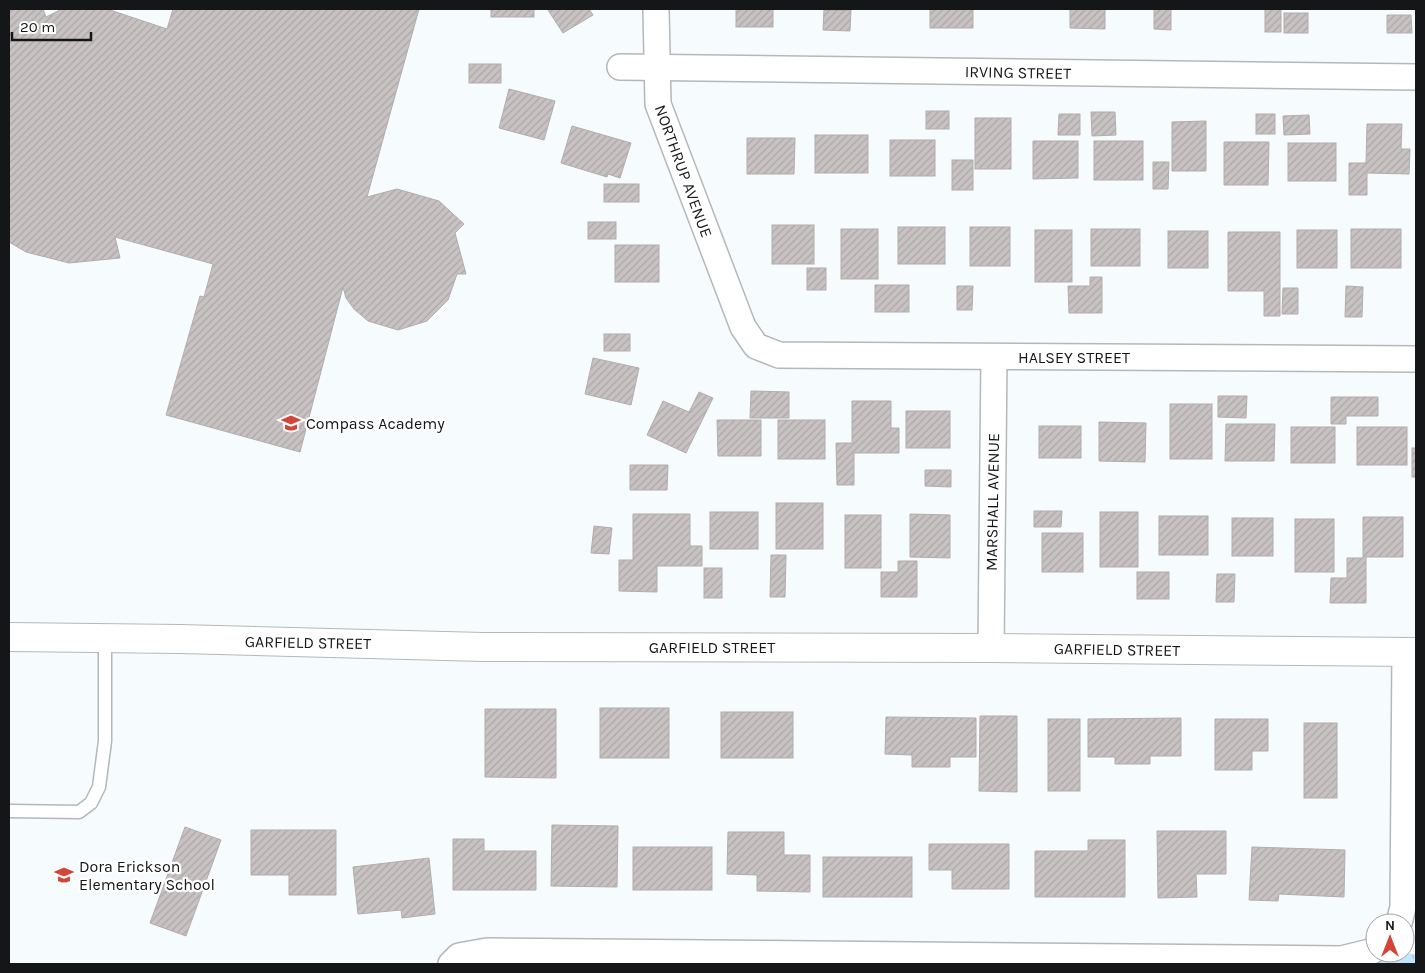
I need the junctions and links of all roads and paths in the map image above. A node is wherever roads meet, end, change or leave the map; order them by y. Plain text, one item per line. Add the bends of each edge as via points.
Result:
1 (656, 9) edge
2 (620, 67) dead end
3 (656, 67) junction
4 (1416, 77) edge
5 (743, 327) joint
6 (994, 357) junction
7 (1416, 360) edge
8 (9, 637) edge
9 (105, 638) junction
10 (991, 648) junction
11 (1410, 652) edge
12 (9, 811) edge
13 (1402, 913) edge
14 (1365, 953) edge
15 (742, 958) edge
16 (1043, 960) edge
17 (451, 964) edge

1 - 3 street, NORTHRUP AVENUE
2 - 3 street, IRVING STREET
3 - 4 street, IRVING STREET
3 - 5 street, NORTHRUP AVENUE via 658,104
5 - 6 street, HALSEY STREET via 756,346 779,354
6 - 7 street, HALSEY STREET
6 - 10 street, MARSHALL AVENUE
8 - 9 street, GARFIELD STREET
9 - 10 street, GARFIELD STREET via 483,647
9 - 12 lane via 105,741 99,788 91,803 79,812
10 - 11 street, GARFIELD STREET
11 - 13 street
14 - 16 street via 1341,959
15 - 16 street
15 - 17 street via 487,951 459,956

